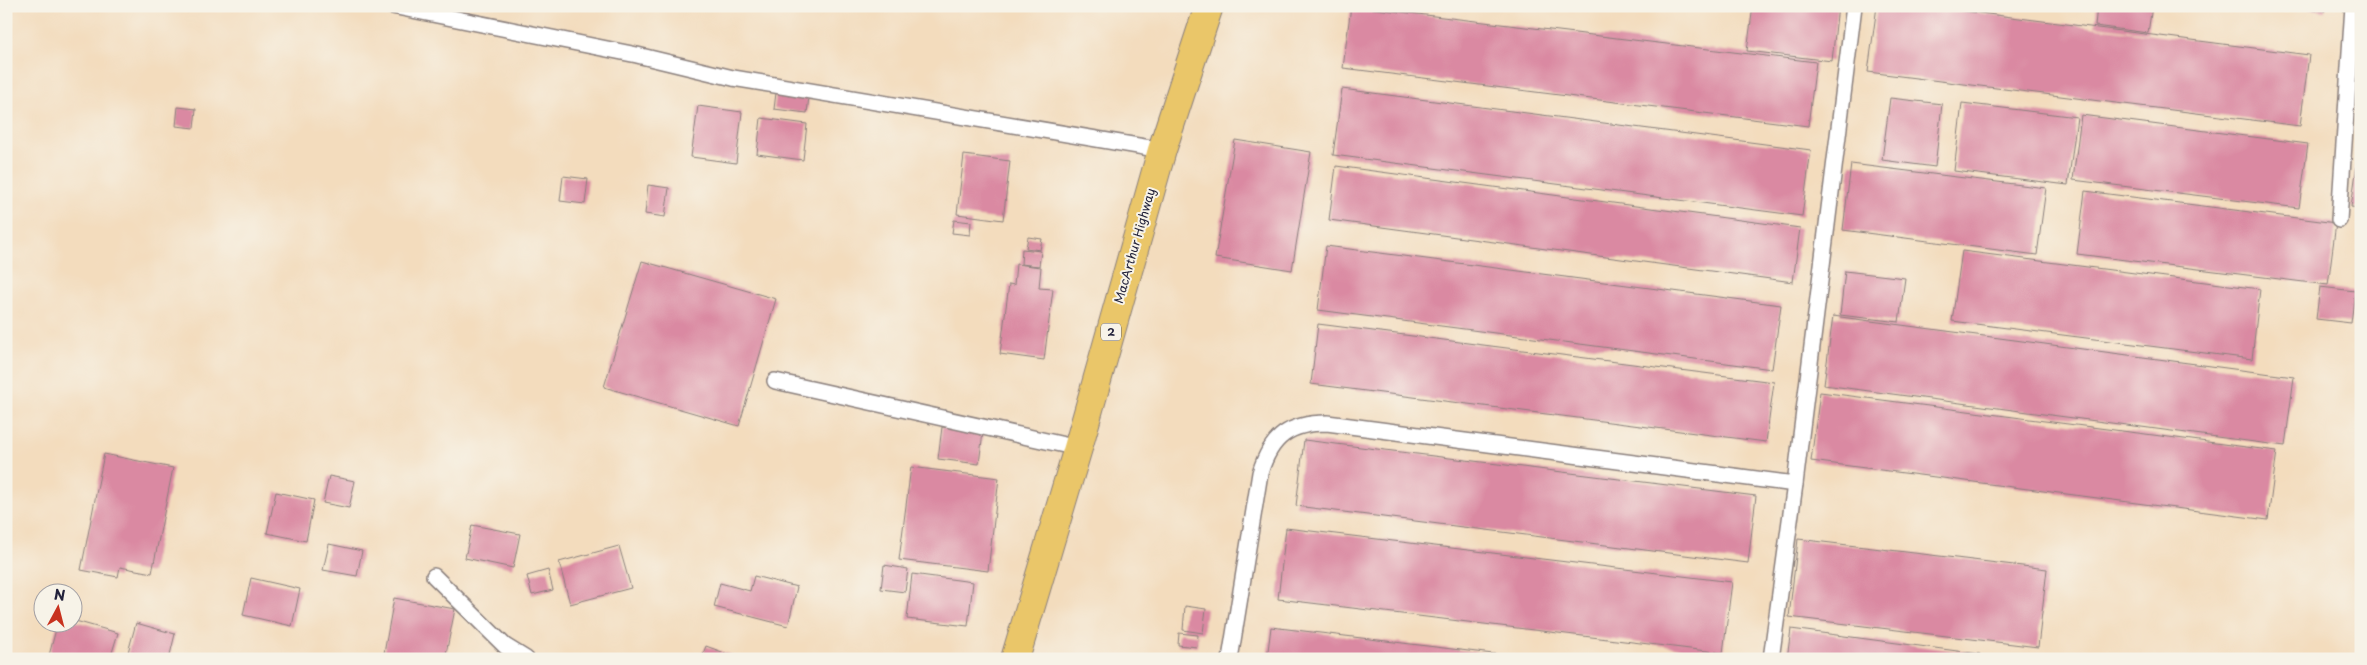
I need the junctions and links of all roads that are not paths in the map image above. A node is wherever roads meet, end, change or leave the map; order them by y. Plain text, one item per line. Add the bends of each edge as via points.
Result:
1 (392, 6) edge
2 (1208, 6) edge
3 (1854, 6) edge
4 (2353, 6) edge
5 (1162, 150) junction
6 (2339, 220) dead end
7 (775, 381) dead end
8 (1078, 448) junction
9 (1795, 484) junction
10 (434, 576) dead end
11 (526, 659) edge
12 (1014, 659) edge
13 (1230, 659) edge
14 (1771, 659) edge

1 - 5 lane via 637,55 733,78
2 - 5 highway, MacArthur Highway / 2
3 - 9 lane
4 - 6 lane
5 - 8 highway, MacArthur Highway / 2
7 - 8 lane
8 - 12 highway, MacArthur Highway / 2
9 - 13 lane via 1327,423 1297,425 1271,444 1260,472
9 - 14 lane
10 - 11 lane via 505,646

